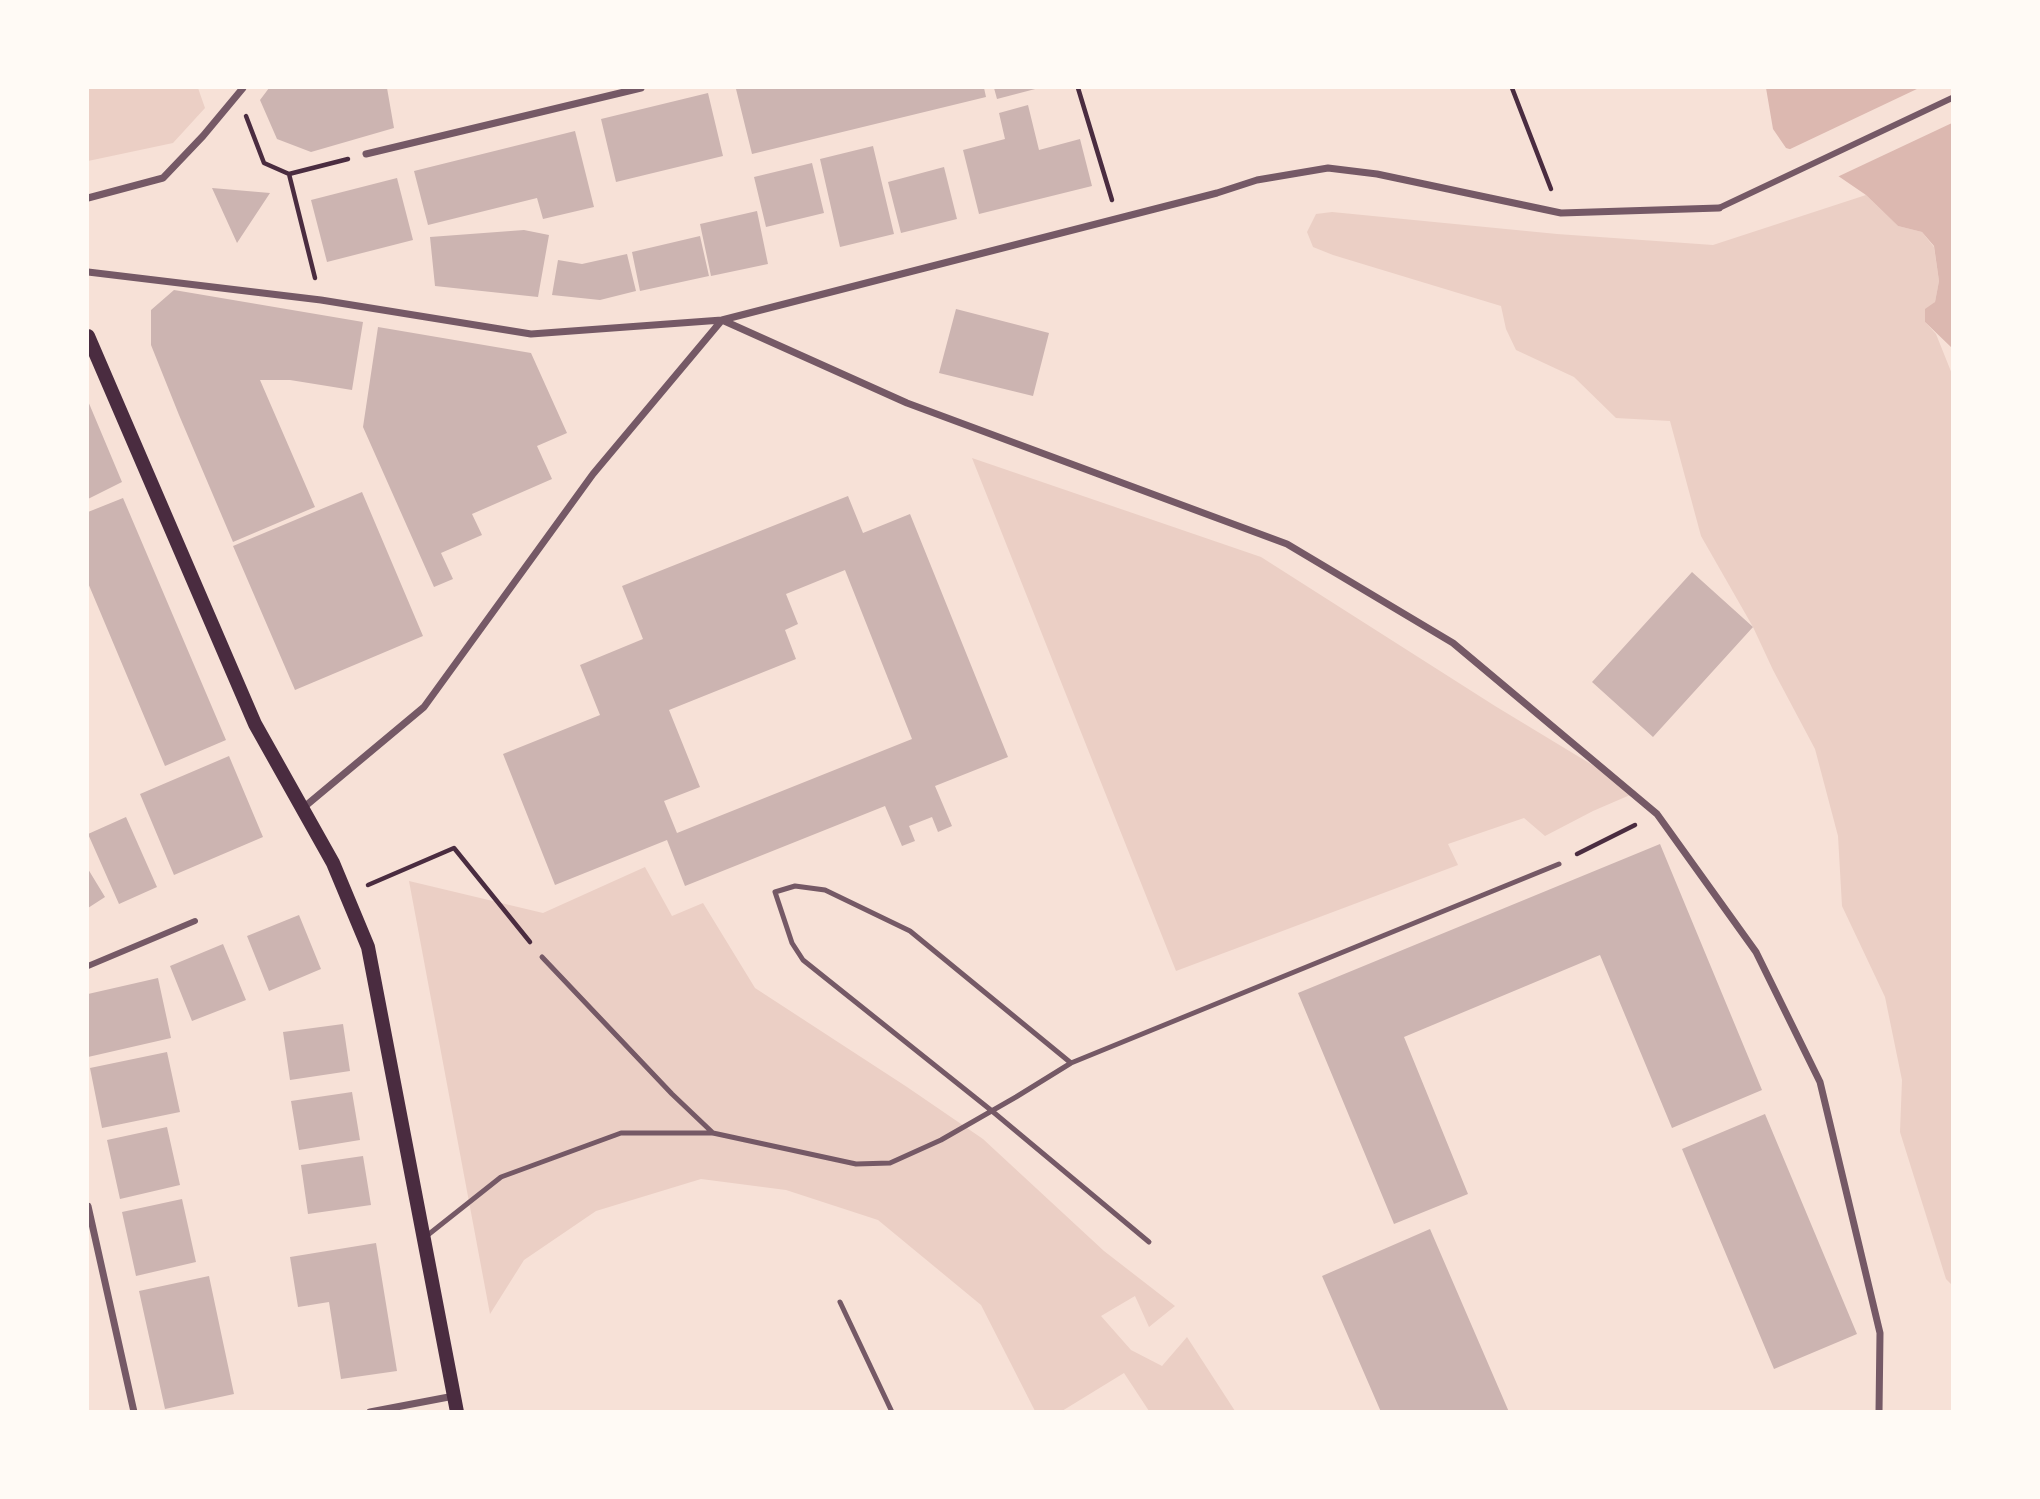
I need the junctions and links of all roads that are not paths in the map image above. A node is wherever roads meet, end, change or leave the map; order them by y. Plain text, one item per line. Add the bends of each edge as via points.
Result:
1 (641, 88) edge
2 (241, 91) edge
3 (1952, 98) edge
4 (366, 154) road end
5 (88, 198) edge
6 (1719, 208) joint
7 (88, 272) edge
8 (722, 320) junction
9 (88, 336) edge
10 (302, 809) junction
11 (1559, 864) road end
12 (195, 921) dead end
13 (542, 957) road end
14 (88, 966) edge
15 (1071, 1063) junction
16 (992, 1111) junction
17 (713, 1133) junction
18 (88, 1206) edge
19 (423, 1239) junction
20 (1149, 1242) dead end
21 (840, 1302) dead end
22 (454, 1396) junction
23 (134, 1412) edge
24 (370, 1412) edge
25 (457, 1412) edge
26 (892, 1412) edge
27 (1879, 1412) edge

1 - 4 street
2 - 5 street via 163,178
3 - 6 street
6 - 8 street via 1560,213 1328,168 1257,180
7 - 8 street via 321,300 531,334
8 - 10 street via 593,474 424,707
8 - 27 street via 907,403 1287,544 1453,643 1657,814 1756,952 1820,1082 1880,1333
9 - 10 main road via 255,724
10 - 19 main road via 333,863 368,947
11 - 15 lane
12 - 14 street
13 - 17 lane
15 - 16 lane
15 - 16 lane via 910,930 825,890 795,886 775,892 792,943 803,960
16 - 17 lane via 890,1163 856,1164
16 - 20 lane
17 - 19 lane via 621,1133 513,1172
18 - 23 street
19 - 22 main road
21 - 26 lane
22 - 24 street
22 - 25 main road

